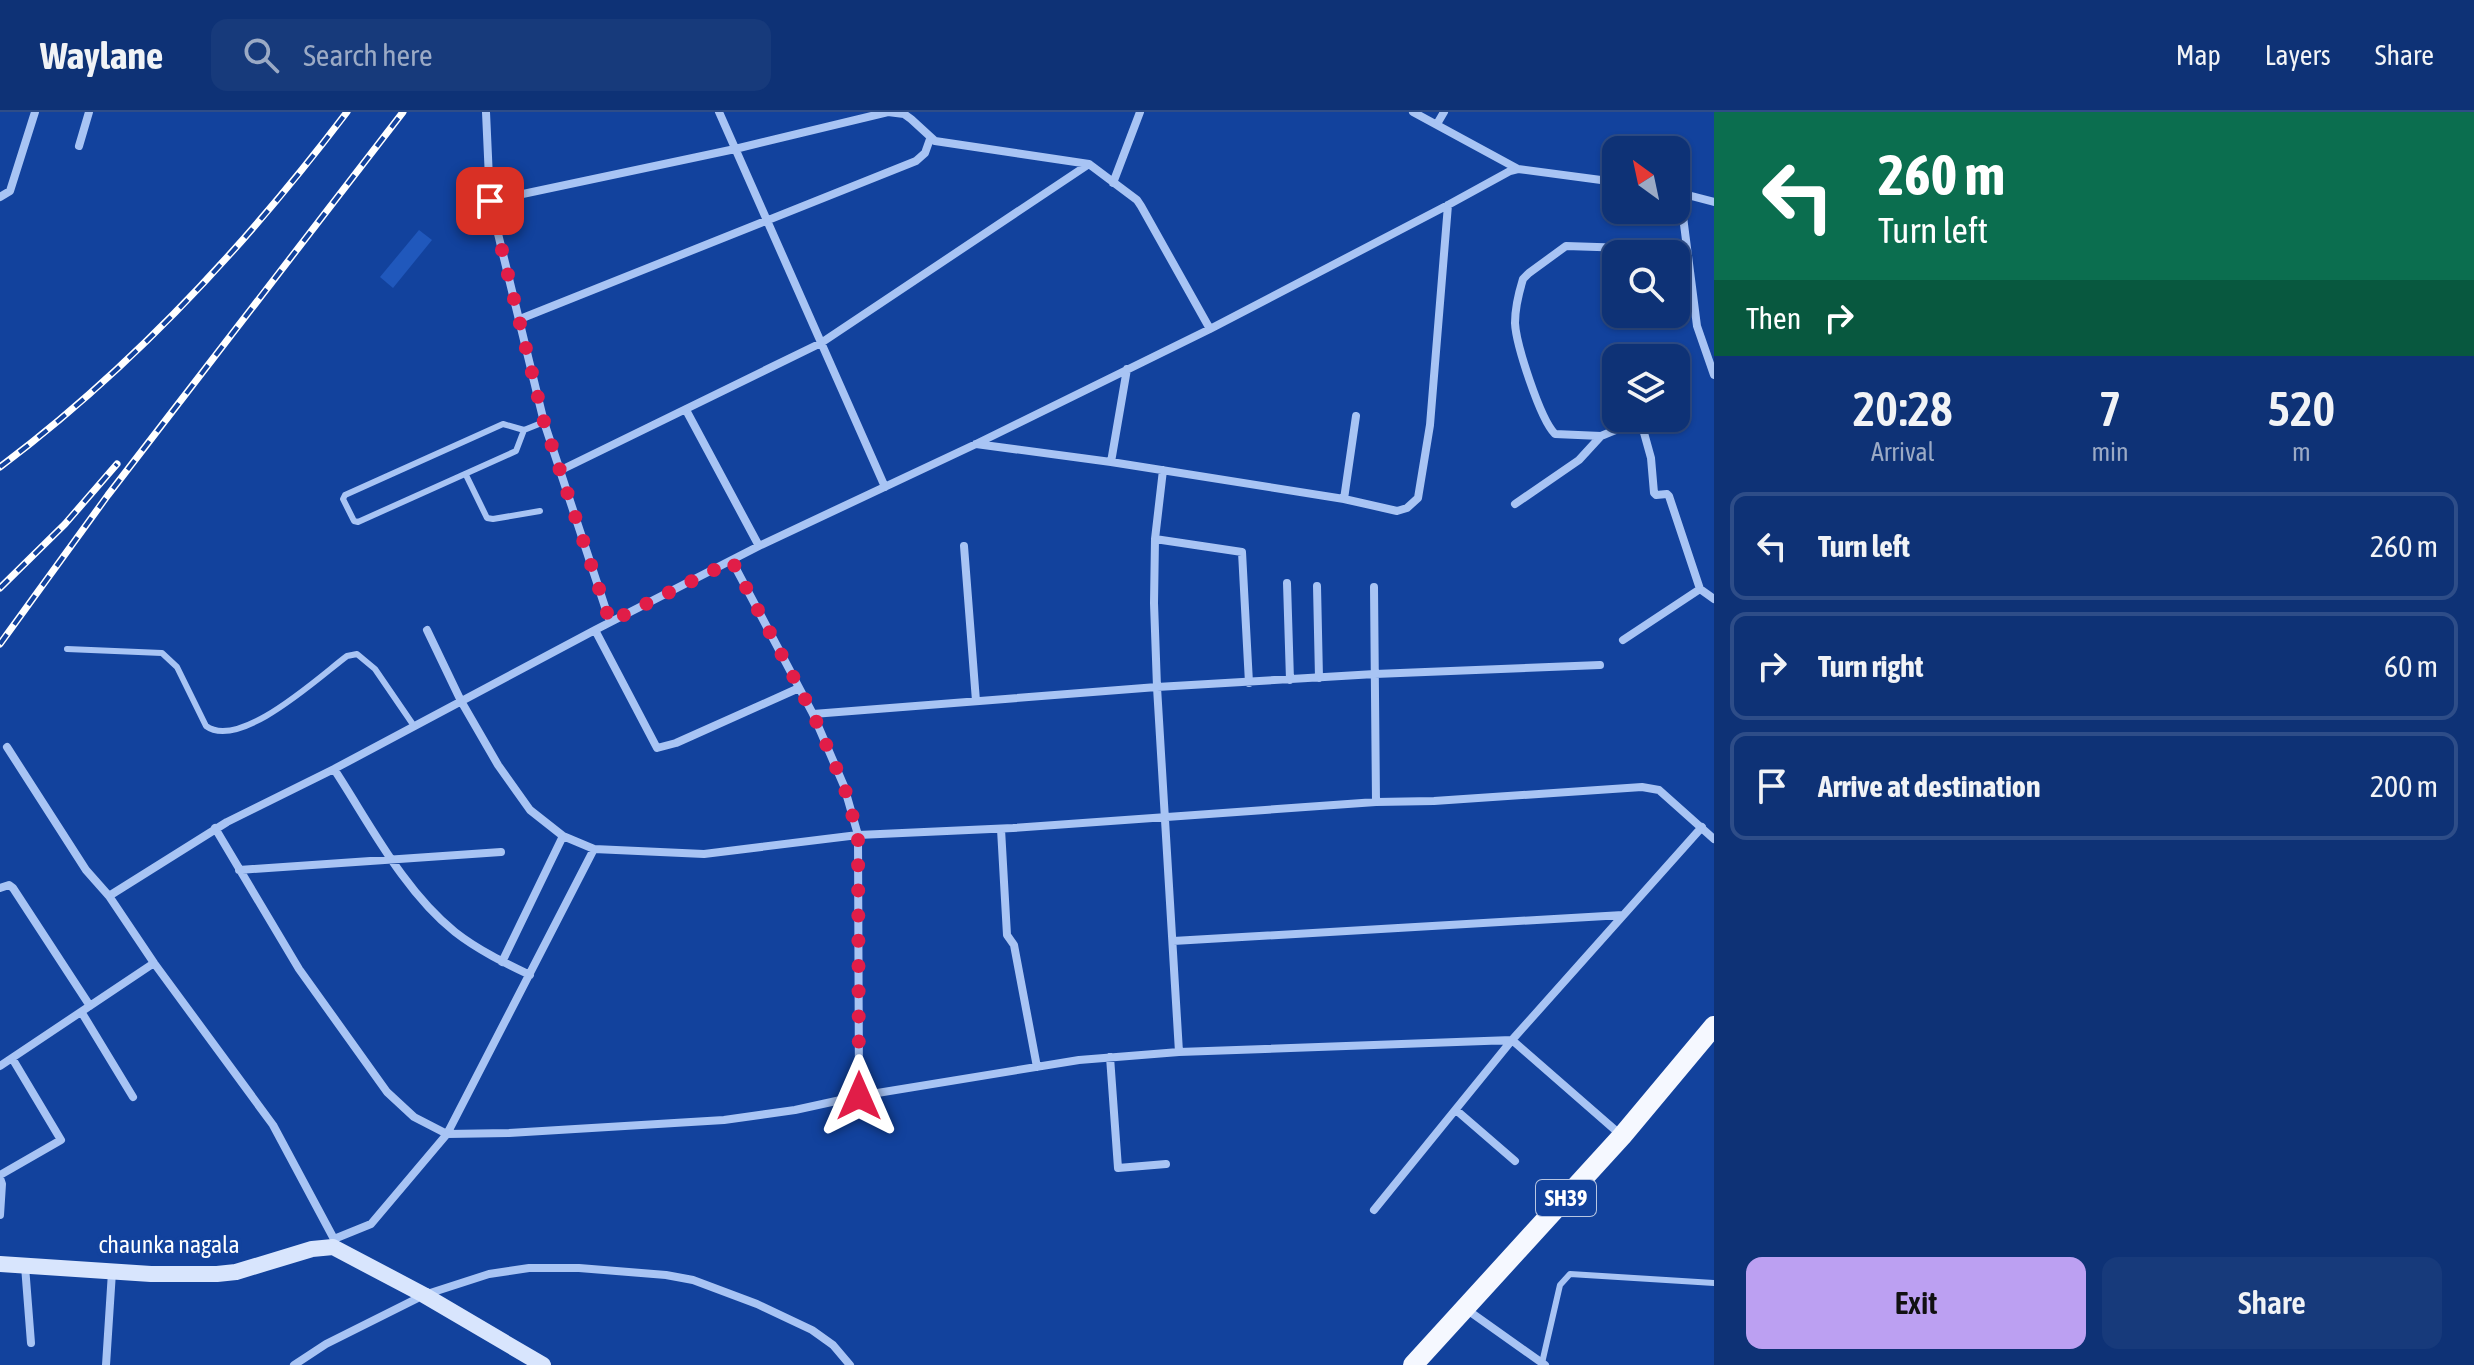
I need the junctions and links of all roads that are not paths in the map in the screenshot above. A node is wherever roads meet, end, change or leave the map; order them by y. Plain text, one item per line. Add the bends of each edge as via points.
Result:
1 (35, 112) edge
2 (89, 112) edge
3 (486, 112) edge
4 (719, 112) edge
5 (1140, 112) edge
6 (1413, 112) edge
7 (1444, 112) edge
8 (1437, 124) junction
9 (930, 139) junction
10 (79, 146) dead end
11 (735, 149) junction
12 (1089, 164) junction
13 (1518, 169) junction
14 (1602, 180) edge
15 (1113, 183) junction
16 (1690, 195) edge
17 (0, 197) edge
18 (490, 201) junction
19 (1714, 202) edge
20 (1448, 205) junction
21 (768, 221) junction
22 (1602, 247) edge
23 (1690, 278) edge
24 (520, 319) junction
25 (1210, 329) junction
26 (821, 343) junction
27 (1127, 369) junction
28 (1714, 375) edge
29 (686, 410) junction
30 (1356, 416) dead end
31 (544, 422) junction
32 (524, 430) junction
33 (1601, 436) junction
34 (976, 444) junction
35 (1111, 462) junction
36 (561, 470) junction
37 (1163, 470) junction
38 (466, 475) junction
39 (885, 487) junction
40 (1344, 499) junction
41 (1515, 504) dead end
42 (540, 511) dead end
43 (1155, 539) junction
44 (759, 546) junction
45 (964, 546) dead end
46 (732, 561) junction
47 (1287, 583) dead end
48 (1317, 586) dead end
49 (1374, 587) dead end
50 (1700, 589) junction
51 (1714, 599) edge
52 (610, 622) junction
53 (427, 630) dead end
54 (595, 630) junction
55 (1623, 640) dead end
56 (67, 649) dead end
57 (1600, 665) dead end
58 (1375, 674) junction
59 (1319, 678) junction
60 (1290, 680) junction
61 (1249, 683) junction
62 (1157, 687) junction
63 (799, 688) junction
64 (461, 701) junction
65 (976, 701) junction
66 (813, 714) junction
67 (414, 726) junction
68 (7, 747) dead end
69 (334, 769) junction
70 (1376, 802) junction
71 (1166, 816) junction
72 (1702, 827) junction
73 (215, 828) junction
74 (1001, 829) junction
75 (858, 835) junction
76 (563, 836) junction
77 (1714, 839) edge
78 (594, 849) junction
79 (501, 852) dead end
80 (392, 858) junction
81 (239, 870) junction
82 (0, 888) edge
83 (109, 896) junction
84 (1623, 915) junction
85 (1173, 941) junction
86 (502, 962) junction
87 (154, 963) junction
88 (530, 975) junction
89 (90, 1006) junction
90 (82, 1013) junction
91 (1714, 1026) edge
92 (1512, 1040) junction
93 (1179, 1052) junction
94 (1110, 1057) junction
95 (12, 1058) junction
96 (0, 1066) edge
97 (1037, 1067) junction
98 (859, 1096) junction
99 (133, 1097) dead end
100 (1456, 1110) junction
101 (447, 1134) junction
102 (1622, 1136) junction
103 (1515, 1161) dead end
104 (1166, 1164) dead end
105 (0, 1176) edge
106 (1374, 1210) dead end
107 (0, 1215) edge
108 (334, 1243) junction
109 (0, 1264) edge
110 (25, 1266) junction
111 (112, 1271) junction
112 (1714, 1283) edge
113 (424, 1295) junction
114 (1466, 1308) junction
115 (31, 1343) dead end
116 (1544, 1364) edge
117 (106, 1365) edge
118 (294, 1365) edge
119 (543, 1365) edge
120 (850, 1365) edge
121 (1413, 1365) edge

1 - 17 street via 10,191
2 - 10 street
3 - 18 street
4 - 11 street
5 - 15 street
6 - 8 street
7 - 8 street
8 - 13 street
9 - 11 street via 904,114 882,113
9 - 12 street
9 - 21 street via 916,161
11 - 18 street
11 - 21 street
12 - 15 street
12 - 26 street
13 - 14 street
13 - 20 street
15 - 25 street via 1141,206
16 - 19 street
18 - 24 street
20 - 25 street
20 - 40 street via 1430,425 1418,498 1397,511
21 - 24 street
21 - 26 street
22 - 33 street via 1566,246 1529,273 1521,284 1516,325 1550,429 1560,435
23 - 28 street via 1697,326
24 - 31 street
25 - 27 street
26 - 29 street
26 - 39 street
27 - 34 street
27 - 35 street
29 - 36 street
29 - 44 street
30 - 40 street
31 - 32 lane
31 - 36 street
32 - 38 lane via 516,451
32 - 38 lane via 503,424 343,499 358,522
33 - 41 street via 1579,460
33 - 50 street via 1641,422 1654,493 1669,496
34 - 35 street
34 - 39 street
35 - 37 street
36 - 52 street
37 - 40 street
37 - 43 street
38 - 42 lane via 487,518
39 - 44 street
43 - 61 street via 1242,552
43 - 62 street
44 - 46 street
45 - 65 street
46 - 52 street
46 - 63 street
47 - 60 street
48 - 59 street
49 - 58 street
50 - 51 street
50 - 55 street
52 - 54 street
53 - 64 street
54 - 63 street via 657,748
54 - 64 street
56 - 67 lane via 162,653 177,667 206,726 223,731 264,718 347,656 357,654 375,669
57 - 58 street
58 - 59 street
58 - 70 street
59 - 60 street
60 - 61 street
61 - 62 street
62 - 65 street
62 - 71 street
63 - 66 street
64 - 67 street
64 - 76 street via 530,810
65 - 66 street
66 - 75 street
67 - 69 street
68 - 83 street via 86,870
69 - 73 street
69 - 80 street
70 - 71 street
70 - 72 street via 1651,787
71 - 74 street
71 - 85 street
72 - 77 street
72 - 84 street
73 - 81 street
73 - 83 street
74 - 75 street
74 - 97 street via 1007,935 1014,945
75 - 78 street via 704,854
75 - 98 street
76 - 78 street
76 - 86 street
78 - 88 street
79 - 80 street
80 - 81 street
80 - 86 street via 444,922
81 - 101 street via 299,969 387,1092 414,1117
82 - 89 street via 13,888
83 - 87 street
84 - 85 street
84 - 92 street
85 - 93 street
86 - 88 street
87 - 89 street
87 - 108 street via 273,1125
88 - 101 street
89 - 90 street
90 - 95 street
90 - 99 street
91 - 102 main road, SH39
92 - 93 street
92 - 100 street
92 - 102 street
93 - 94 street
94 - 97 street
94 - 104 street via 1118,1168
95 - 96 street
95 - 105 street via 61,1140
97 - 98 street
98 - 101 street via 724,1120
100 - 103 street
100 - 106 street
101 - 108 street via 371,1224
102 - 114 main road, SH39
105 - 107 street
108 - 111 main road, chaunka nagala via 236,1272
108 - 113 main road
109 - 110 main road, chaunka nagala
110 - 111 main road, chaunka nagala
110 - 115 street
111 - 117 street
112 - 116 lane via 1570,1274 1560,1285
113 - 118 street
113 - 119 main road
113 - 120 street via 489,1274 529,1268 666,1275 757,1304 812,1330
114 - 116 street
114 - 121 main road, SH39

